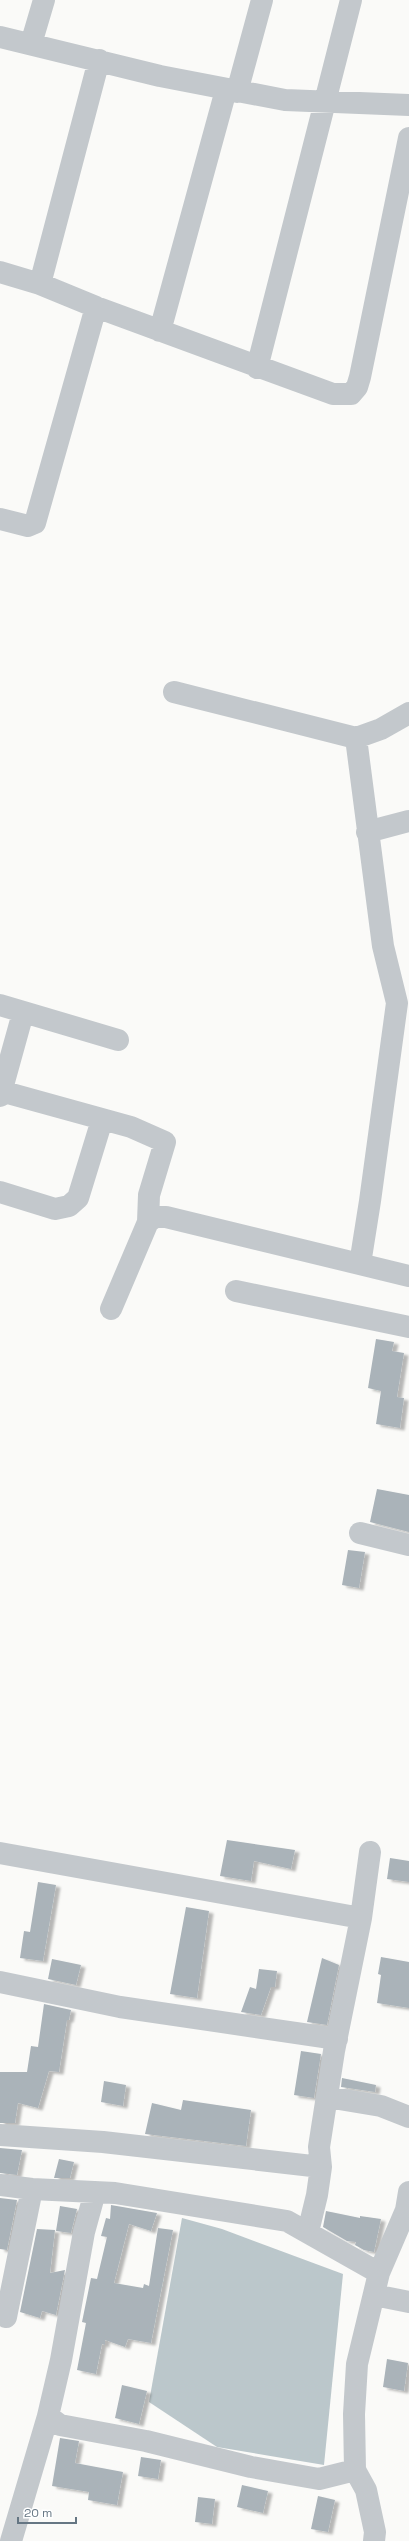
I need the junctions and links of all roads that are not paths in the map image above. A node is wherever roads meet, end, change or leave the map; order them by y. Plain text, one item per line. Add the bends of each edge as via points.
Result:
1 (44, 0) edge
2 (262, 0) edge
3 (351, 0) edge
4 (0, 37) edge
5 (31, 44) junction
6 (99, 60) junction
7 (231, 91) junction
8 (324, 102) junction
9 (409, 105) edge
10 (409, 138) edge
11 (0, 272) edge
12 (40, 284) junction
13 (96, 307) junction
14 (160, 331) junction
15 (257, 368) junction
16 (0, 519) edge
17 (174, 692) dead end
18 (409, 713) edge
19 (356, 738) junction
20 (409, 822) edge
21 (367, 832) junction
22 (0, 1004) edge
23 (23, 1012) junction
24 (118, 1040) dead end
25 (1, 1093) edge
26 (102, 1120) junction
27 (0, 1192) edge
28 (148, 1222) junction
29 (360, 1264) junction
30 (409, 1276) edge
31 (236, 1291) dead end
32 (111, 1309) dead end
33 (409, 1327) edge
34 (360, 1533) dead end
35 (409, 1545) edge
36 (370, 1852) dead end
37 (0, 1853) edge
38 (361, 1918) junction
39 (0, 1982) edge
40 (337, 2039) junction
41 (328, 2097) junction
42 (409, 2117) edge
43 (0, 2135) edge
44 (321, 2167) junction
45 (0, 2185) edge
46 (32, 2189) junction
47 (95, 2192) junction
48 (408, 2204) edge
49 (308, 2232) junction
50 (379, 2273) junction
51 (374, 2295) junction
52 (409, 2302) edge
53 (6, 2317) dead end
54 (48, 2416) junction
55 (355, 2470) junction
56 (12, 2541) edge
57 (374, 2541) edge

1 - 5 street
2 - 7 street
3 - 8 street
4 - 5 street
5 - 6 street
6 - 7 street
6 - 12 street
7 - 8 street via 285,100
7 - 14 street
8 - 9 street
8 - 15 street
10 - 15 street via 357,387 352,394 334,394
11 - 12 street
12 - 13 street
13 - 14 street
13 - 16 street via 35,523 28,526
14 - 15 street
17 - 19 street
18 - 19 street via 381,729
19 - 21 street
20 - 21 street
21 - 29 street via 383,946 397,1003
22 - 23 street
23 - 24 street
23 - 25 street
25 - 26 street
26 - 27 street via 78,1198 69,1206 55,1209
26 - 28 street via 131,1127 165,1142 149,1195
28 - 29 street via 155,1217 166,1217
28 - 32 street
29 - 30 street
31 - 33 street
34 - 35 street
36 - 38 street
37 - 38 street
38 - 40 street
39 - 40 street via 120,2007
40 - 41 street
41 - 42 street via 381,2106
41 - 44 street via 319,2147
43 - 44 street via 103,2142
44 - 49 street
45 - 46 street
46 - 47 street
46 - 53 street
47 - 49 street via 287,2221
47 - 54 street via 84,2232 61,2360
48 - 50 street
49 - 50 street
50 - 51 street
51 - 52 street
51 - 55 street via 357,2364 354,2414
54 - 55 street via 60,2425 146,2441 251,2467 319,2479
54 - 56 street
55 - 57 street via 366,2490 375,2532

